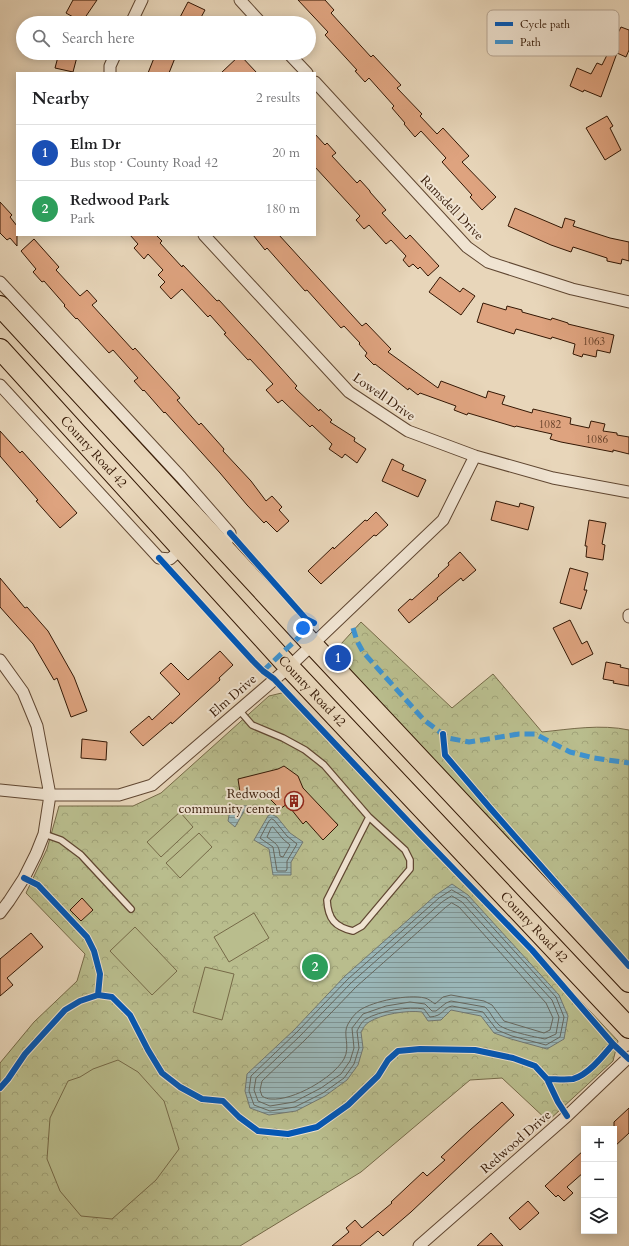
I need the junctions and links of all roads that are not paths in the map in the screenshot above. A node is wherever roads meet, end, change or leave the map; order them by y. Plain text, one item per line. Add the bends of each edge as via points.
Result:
1 (142, 0) edge
2 (240, 0) edge
3 (134, 16) edge
4 (255, 16) edge
5 (113, 60) edge
6 (295, 60) edge
7 (110, 72) edge
8 (306, 72) edge
9 (316, 83) edge
10 (205, 236) edge
11 (0, 282) edge
12 (629, 302) edge
13 (0, 306) edge
14 (0, 349) edge
15 (0, 386) edge
16 (475, 456) junction
17 (629, 492) edge
18 (182, 549) junction
19 (224, 549) junction
20 (312, 644) junction
21 (0, 660) edge
22 (289, 667) junction
23 (239, 710) junction
24 (0, 790) edge
25 (50, 795) junction
26 (369, 817) junction
27 (44, 834) junction
28 (131, 909) dead end
29 (0, 912) edge
30 (629, 982) edge
31 (629, 1028) edge
32 (629, 1056) edge
33 (419, 1246) edge

1 - 3 street
2 - 4 street
5 - 7 street
6 - 8 street
9 - 12 street, Ramsdell Drive via 467,247 488,262 572,290
10 - 16 street, Lowell Drive via 349,392 408,431
11 - 19 street via 230,533
13 - 19 highway
14 - 18 highway, County Road 42
15 - 18 street via 158,558 170,559
16 - 17 street, Lowell Drive via 552,478
16 - 20 street, Elm Drive via 443,520
18 - 22 highway, County Road 42
19 - 20 highway
20 - 22 street, Elm Drive
20 - 30 highway
21 - 25 street via 23,692 37,726
22 - 23 street, Elm Drive
22 - 31 highway, County Road 42
23 - 25 street, Elm Drive via 152,785 119,795
23 - 26 lane via 252,725 305,750 324,765
24 - 25 street, Elm Drive
25 - 27 street
26 - 26 lane via 328,900 332,920 343,928 354,931 362,926 410,869 410,860 405,850
27 - 28 lane via 62,840 81,855
27 - 29 street via 24,878
32 - 33 street, Redwood Drive via 567,1116

